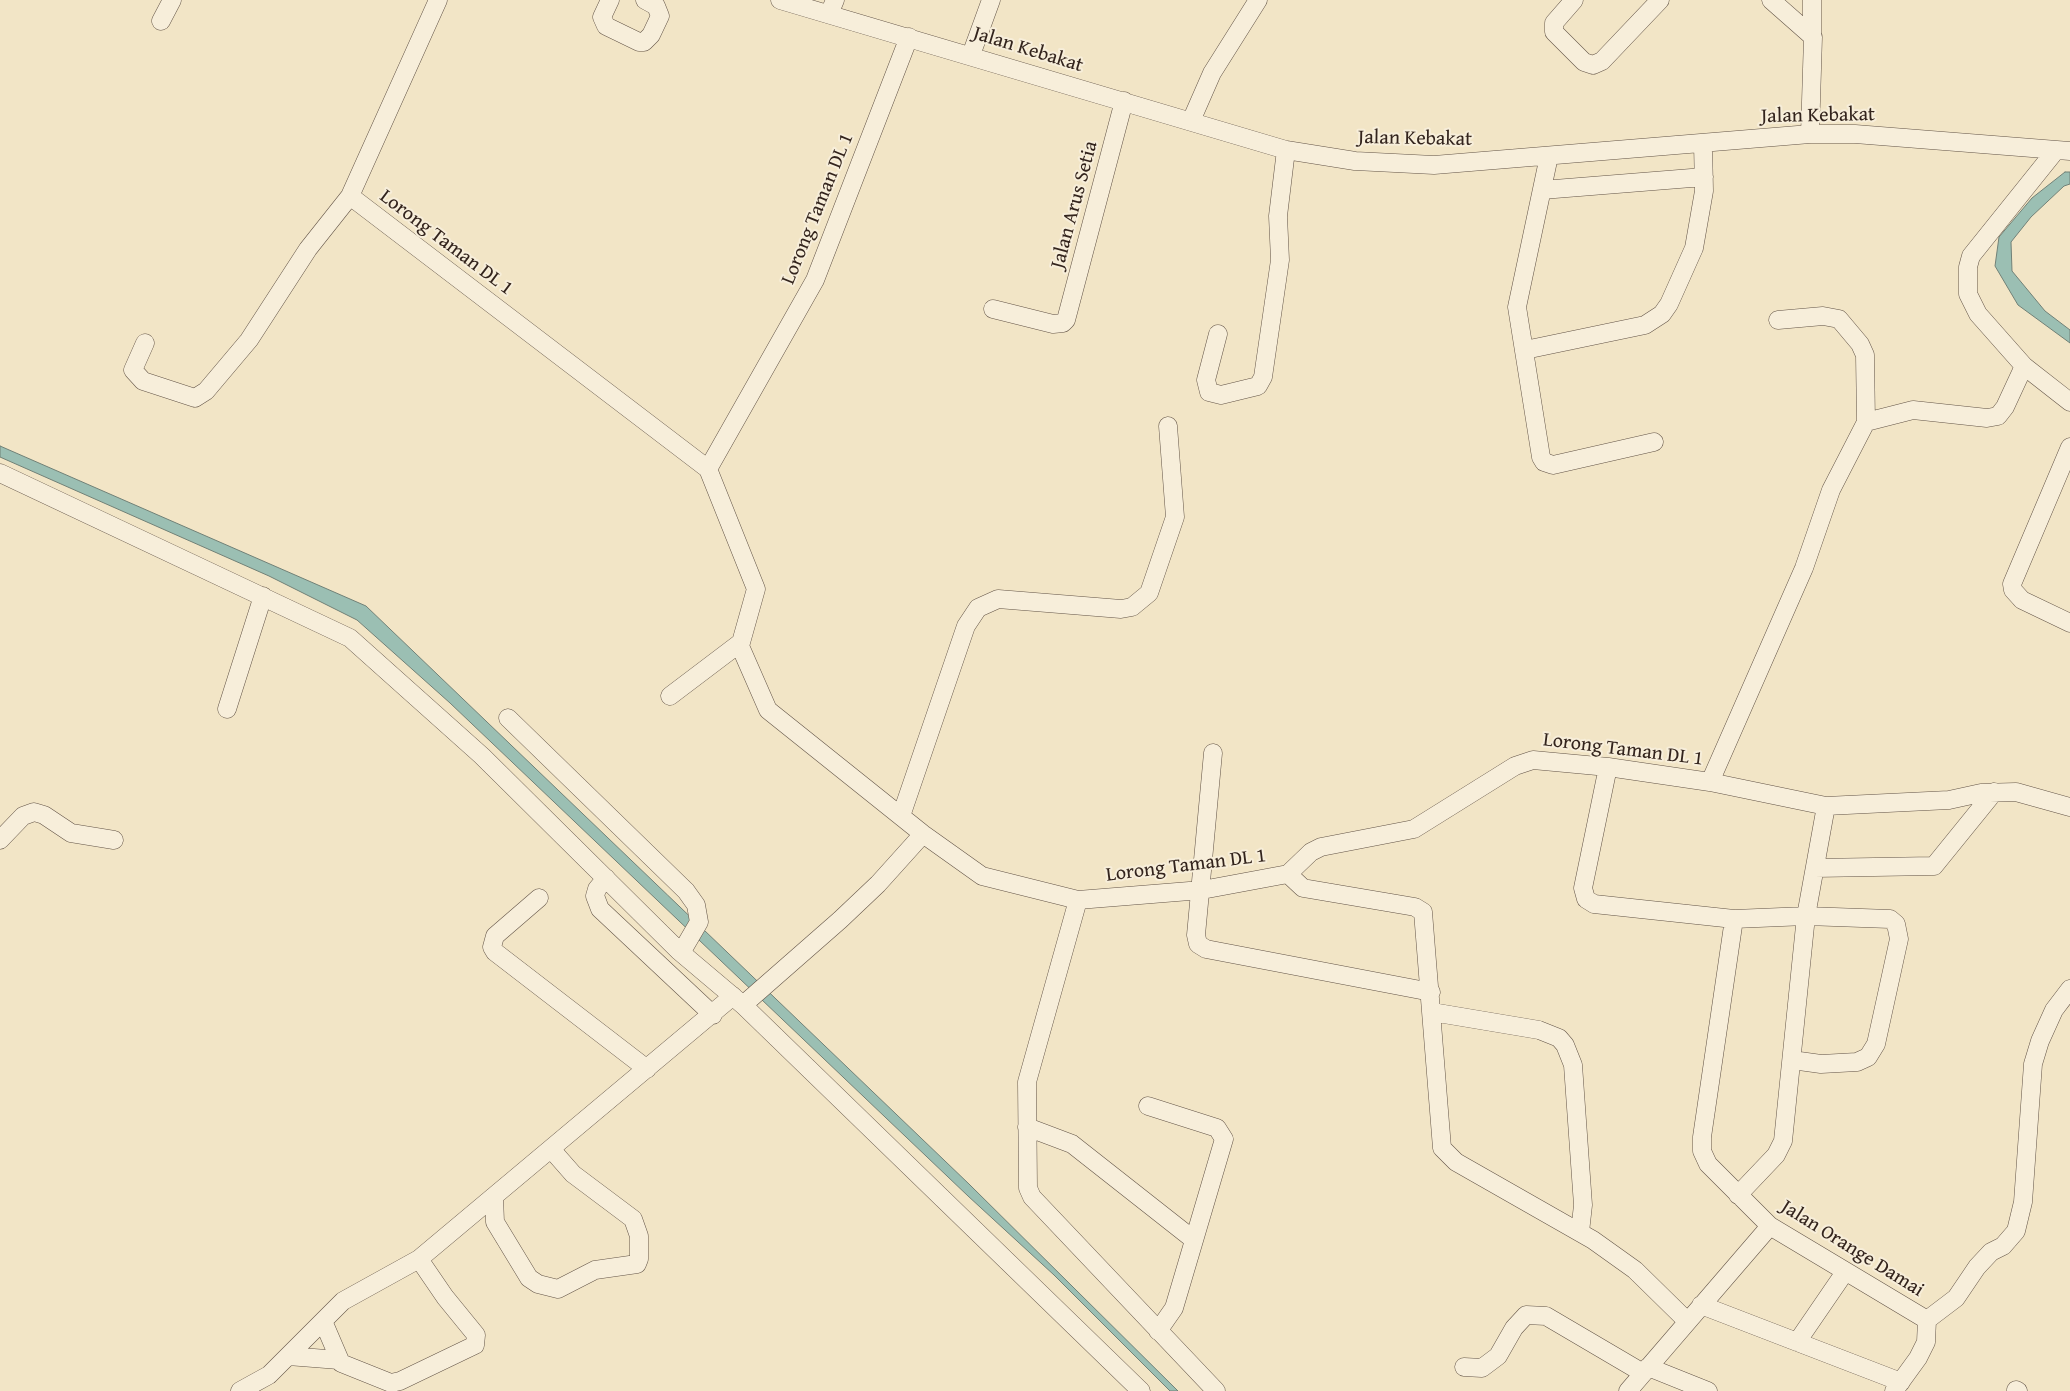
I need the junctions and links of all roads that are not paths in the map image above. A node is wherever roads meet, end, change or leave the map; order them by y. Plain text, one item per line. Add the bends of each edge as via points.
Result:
1 (172, 0) edge
2 (438, 0) edge
3 (610, 0) edge
4 (645, 0) edge
5 (780, 0) edge
6 (991, 0) edge
7 (1258, 0) edge
8 (1574, 0) edge
9 (1660, 0) edge
10 (1771, 0) edge
11 (1812, 0) edge
12 (832, 7) edge
13 (161, 21) dead end
14 (1812, 34) junction
15 (909, 37) junction
16 (970, 55) junction
17 (1124, 102) junction
18 (1191, 121) junction
19 (1810, 134) junction
20 (1703, 143) junction
21 (1286, 150) junction
22 (2063, 150) edge
23 (1549, 156) junction
24 (1704, 177) junction
25 (1542, 190) junction
26 (350, 196) junction
27 (993, 309) dead end
28 (1778, 320) dead end
29 (1218, 334) dead end
30 (144, 343) dead end
31 (1525, 350) junction
32 (2024, 366) junction
33 (2070, 402) edge
34 (1866, 422) junction
35 (1168, 426) dead end
36 (1654, 442) dead end
37 (2070, 446) edge
38 (708, 469) junction
39 (0, 472) edge
40 (263, 596) junction
41 (2070, 623) edge
42 (740, 643) junction
43 (670, 696) dead end
44 (228, 708) dead end
45 (508, 718) dead end
46 (1213, 753) dead end
47 (1608, 767) junction
48 (1710, 782) junction
49 (1994, 792) junction
50 (1826, 806) junction
51 (2070, 807) edge
52 (902, 816) junction
53 (923, 834) junction
54 (0, 840) edge
55 (114, 840) dead end
56 (1815, 868) junction
57 (1288, 874) junction
58 (606, 878) junction
59 (1202, 890) junction
60 (539, 898) dead end
61 (1078, 900) junction
62 (1806, 916) junction
63 (1734, 918) junction
64 (659, 931) junction
65 (682, 948) junction
66 (641, 949) junction
67 (2070, 989) edge
68 (1431, 992) junction
69 (743, 1000) junction
70 (1432, 1012) junction
71 (713, 1015) junction
72 (1792, 1060) junction
73 (647, 1069) junction
74 (1148, 1106) dead end
75 (1027, 1127) junction
76 (551, 1149) junction
77 (1738, 1195) junction
78 (494, 1196) junction
79 (1770, 1226) junction
80 (1580, 1232) junction
81 (1194, 1240) junction
82 (418, 1259) junction
83 (1845, 1272) junction
84 (1701, 1305) junction
85 (1926, 1320) junction
86 (323, 1321) junction
87 (1687, 1321) junction
88 (1158, 1331) junction
89 (1797, 1342) junction
90 (288, 1356) junction
91 (339, 1360) junction
92 (1464, 1367) dead end
93 (1645, 1370) junction
94 (1897, 1387) edge
95 (240, 1391) edge
96 (1141, 1391) edge
97 (1216, 1391) edge
98 (1628, 1391) edge
99 (1708, 1391) edge

1 - 13 street
2 - 26 street
3 - 4 street via 602,17 606,26 639,42 652,35 660,16 656,6
5 - 12 street, Jalan Kebakat
6 - 16 street
7 - 18 street via 1212,73
8 - 9 street via 1557,18 1554,32 1584,62 1593,65 1602,61
10 - 14 street
11 - 14 street
12 - 15 street, Jalan Kebakat
14 - 19 street
15 - 16 street, Jalan Kebakat
15 - 38 street, Lorong Taman DL 1 via 815,280
16 - 17 street, Jalan Kebakat
17 - 18 street, Jalan Kebakat
17 - 27 street, Jalan Arus Setia via 1066,320 1058,325
18 - 21 street, Jalan Kebakat
19 - 20 street, Jalan Kebakat
19 - 22 street, Jalan Kebakat via 1854,134
20 - 23 street, Jalan Kebakat
20 - 24 street
21 - 23 street, Jalan Kebakat via 1354,161 1434,165
21 - 29 street via 1278,216 1280,260 1263,377 1258,386 1221,395 1209,392 1206,380
22 - 32 street via 1977,247 1968,267 1971,305
23 - 25 street
24 - 25 street
24 - 31 street via 1694,248 1662,314 1645,325
25 - 31 street via 1517,307
26 - 30 street via 308,249 249,340 206,391 194,398 143,381 133,370
26 - 38 street, Lorong Taman DL 1
28 - 34 street via 1823,316 1839,319 1865,355
31 - 36 street via 1544,462 1553,465
32 - 33 street
32 - 34 street via 1998,416 1913,410
34 - 48 street via 1831,490 1804,568
35 - 52 street via 1175,518 1149,593 1132,606 1121,609 998,599 978,608 966,626
37 - 41 street via 2012,590 2022,600
38 - 42 street via 756,589
39 - 40 street
40 - 44 street
40 - 58 street via 350,638 482,756
42 - 43 street
42 - 52 street, Lorong Taman DL 1 via 768,710
45 - 65 street via 686,891 696,905 699,922
46 - 59 street
47 - 48 street, Lorong Taman DL 1
47 - 57 street, Lorong Taman DL 1 via 1527,761 1414,829 1321,847
47 - 63 street via 1583,888 1586,898 1594,904
48 - 50 street, Lorong Taman DL 1
49 - 50 street, Lorong Taman DL 1 via 1949,800
49 - 51 street, Lorong Taman DL 1 via 2016,792
49 - 56 street via 1934,866
50 - 56 street
52 - 53 street, Lorong Taman DL 1
53 - 61 street, Lorong Taman DL 1 via 985,878
53 - 69 street via 878,884 776,976
54 - 55 street via 23,816 34,812 71,833
56 - 62 street
57 - 59 street, Lorong Taman DL 1
57 - 68 street via 1302,888 1420,909 1425,917
58 - 64 street
58 - 66 street via 597,889 597,903
59 - 61 street, Lorong Taman DL 1
59 - 68 street via 1196,935 1198,944 1203,948
60 - 73 street via 495,936 492,947 495,952
61 - 75 street via 1028,1080
62 - 63 street
62 - 72 street
62 - 72 street via 1882,918 1896,924 1899,939 1876,1044 1868,1057 1857,1062 1820,1064
63 - 77 street, Jalan Orange Damai via 1701,1144 1708,1164
64 - 65 street
64 - 66 street
65 - 69 street
66 - 71 street
67 - 85 street, Jalan Orange Damai via 2054,1010 2033,1064 2023,1202 2016,1231 2003,1246 1991,1252 1956,1298
68 - 70 street
69 - 71 street
69 - 96 street
70 - 80 street via 1442,1148 1456,1162
70 - 80 street via 1539,1030 1558,1038 1570,1054 1583,1205
71 - 73 street
72 - 77 street via 1782,1146
73 - 76 street
74 - 81 street via 1217,1128 1224,1139
75 - 81 street via 1072,1144
75 - 88 street via 1027,1184 1030,1193
76 - 78 street
76 - 78 street via 573,1174 633,1219 639,1236 637,1264 595,1270 558,1289 538,1284 530,1278 495,1222
77 - 79 street, Jalan Orange Damai
78 - 82 street
79 - 83 street, Jalan Orange Damai
79 - 84 street
80 - 87 street via 1635,1270
81 - 88 street via 1174,1308
82 - 86 street via 342,1301
82 - 91 street via 476,1335 475,1345 396,1382 386,1382 348,1367
83 - 85 street, Jalan Orange Damai
83 - 89 street
84 - 87 street
84 - 89 street
85 - 94 street via 1926,1342
86 - 90 street
86 - 91 street
87 - 93 street
88 - 97 street
89 - 94 street
90 - 91 street
90 - 95 street via 270,1375
92 - 93 street via 1482,1368 1498,1356 1526,1314 1546,1316
93 - 98 street
93 - 99 street

